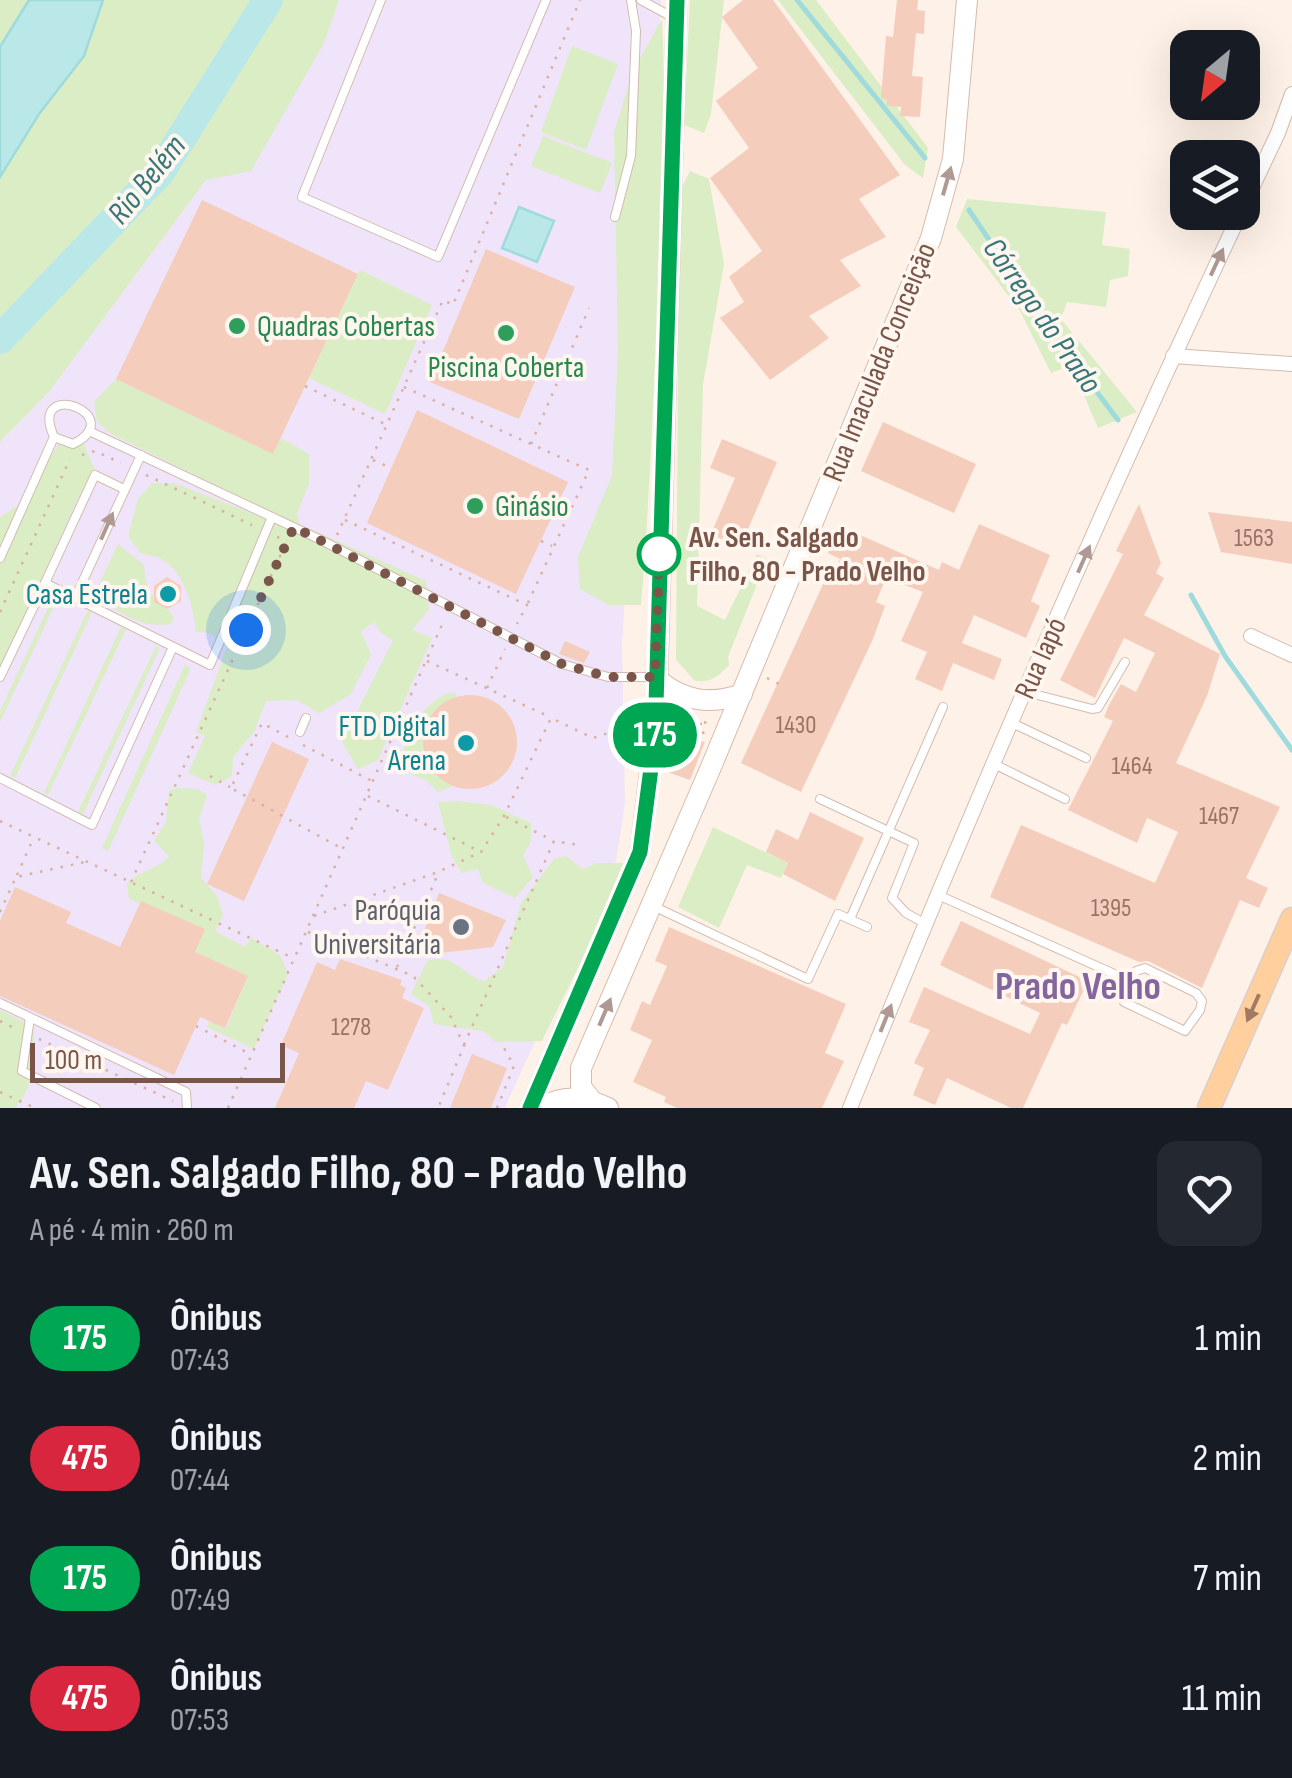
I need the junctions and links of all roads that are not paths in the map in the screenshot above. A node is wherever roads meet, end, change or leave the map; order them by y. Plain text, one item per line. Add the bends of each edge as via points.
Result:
1 (380, 0) edge
2 (546, 0) edge
3 (631, 0) edge
4 (641, 0) edge
5 (967, 0) edge
6 (676, 9) edge
7 (1292, 94) edge
8 (1292, 118) edge
9 (1278, 134) junction
10 (1260, 172) edge
11 (615, 217) dead end
12 (1233, 230) edge
13 (1173, 356) junction
14 (1292, 364) edge
15 (89, 431) junction
16 (54, 438) junction
17 (141, 454) junction
18 (124, 488) junction
19 (272, 517) junction
20 (0, 558) edge
21 (45, 582) junction
22 (75, 598) junction
23 (1252, 636) dead end
24 (173, 647) junction
25 (1292, 654) edge
26 (1125, 662) dead end
27 (0, 677) edge
28 (655, 677) junction
29 (1026, 692) junction
30 (742, 694) junction
31 (943, 707) dead end
32 (306, 718) dead end
33 (1012, 723) junction
34 (300, 732) dead end
35 (1086, 758) dead end
36 (994, 764) junction
37 (0, 778) edge
38 (820, 799) dead end
39 (1065, 799) dead end
40 (889, 831) junction
41 (937, 894) junction
42 (652, 906) junction
43 (850, 919) junction
44 (1292, 919) edge
45 (924, 923) junction
46 (867, 927) dead end
47 (1130, 981) junction
48 (0, 1003) edge
49 (30, 1018) junction
50 (600, 1104) edge
51 (96, 1108) edge
52 (187, 1108) edge
53 (530, 1108) edge
54 (541, 1108) edge
55 (850, 1108) edge
56 (1209, 1108) edge

1 - 2 lane via 302,198 438,257
3 - 11 lane via 631,156
4 - 6 lane
30 -> 5 main road, Rua Imaculada Conceição via 930,238 953,159
6 - 28 main road
7 - 9 street, Rua Iapó
8 - 9 street, Rua Iapó
9 - 10 street, Rua Iapó
13 -> 12 street, Rua Iapó
13 - 14 street
29 -> 13 street, Rua Iapó
15 - 16 lane via 74,444
15 - 16 lane via 83,408 60,406 51,414
15 - 17 lane
16 - 20 lane
17 - 18 lane
17 - 19 lane
18 - 21 lane via 95,475
22 -> 18 lane
19 - 24 lane via 210,665
19 - 28 lane via 562,664 608,677
21 - 22 lane
21 - 27 lane
22 - 24 lane
23 - 25 street
24 - 37 lane via 92,825
26 - 29 lane via 1098,708
28 - 30 main road via 686,697 709,701
28 - 53 main road via 655,738 640,852
29 - 33 street, Rua Iapó
30 - 42 main road, Rua Imaculada Conceição
31 - 40 lane
32 - 34 lane
33 - 35 lane
33 - 36 street, Rua Iapó
36 - 39 lane
36 - 41 street, Rua Iapó
38 - 40 lane
40 - 43 lane
40 - 45 lane via 914,843 892,898
41 - 45 street, Rua Iapó
41 - 47 lane
42 - 43 lane via 808,979 838,914
50 -> 42 main road, Rua Imaculada Conceição via 581,1087 581,1068
43 - 46 lane
44 -> 56 main road
55 -> 45 street, Rua Iapó
47 - 47 lane via 1145,968 1196,993 1200,1010 1185,1030 1178,1029 1124,1002
48 - 49 lane
49 - 51 lane via 22,1071
49 - 52 lane via 186,1092
50 - 54 main road, Rua Imaculada Conceição via 562,1098

